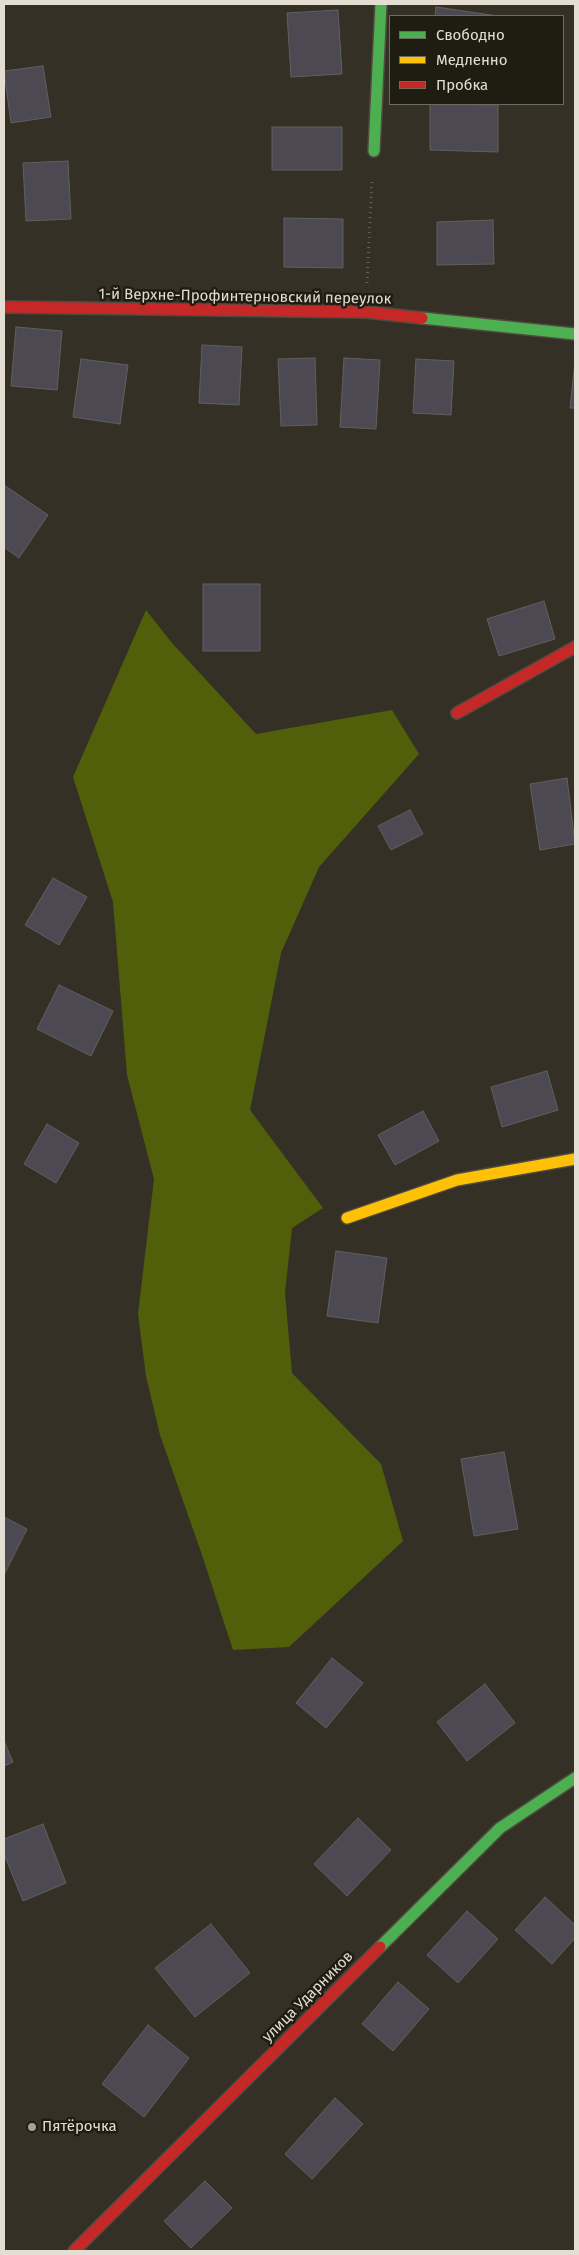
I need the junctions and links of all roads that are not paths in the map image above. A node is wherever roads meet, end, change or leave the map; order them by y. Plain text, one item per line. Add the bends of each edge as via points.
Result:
1 (381, 4) edge
2 (374, 151) road end
3 (4, 307) edge
4 (575, 334) edge
5 (575, 647) edge
6 (456, 713) dead end
7 (575, 1159) edge
8 (347, 1218) dead end
9 (575, 1778) edge
10 (74, 2251) edge

1 - 2 street
3 - 4 street, 1-й Верхне-Профинтерновский переулок via 366,312
5 - 6 street
7 - 8 street via 457,1180
9 - 10 street, улица Ударников via 500,1828

